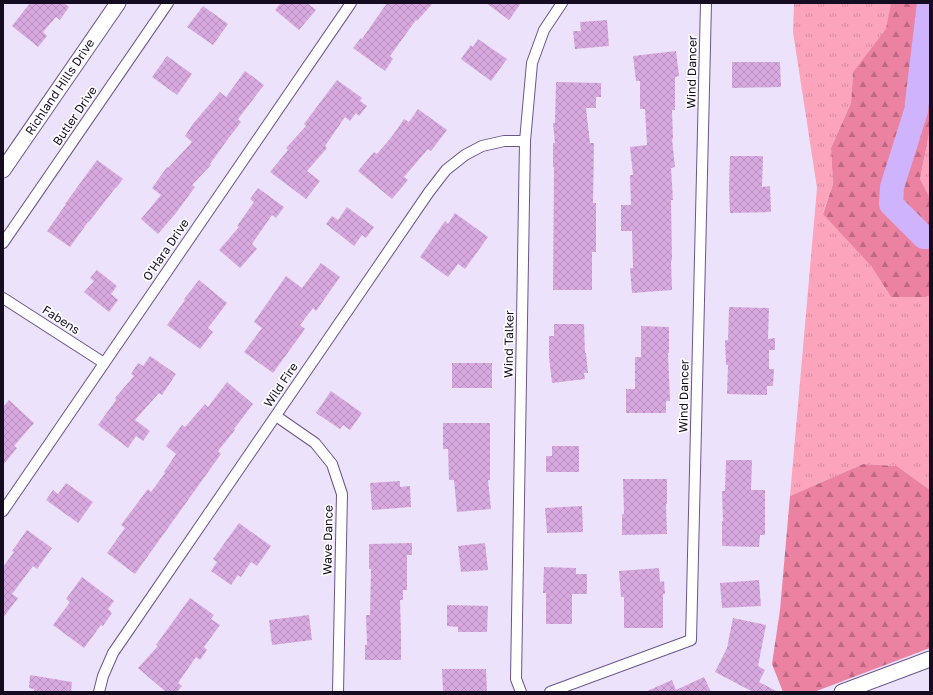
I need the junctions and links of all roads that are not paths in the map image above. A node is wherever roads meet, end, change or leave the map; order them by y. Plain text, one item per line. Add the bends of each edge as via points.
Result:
1 (118, 3) edge
2 (168, 3) edge
3 (351, 3) edge
4 (562, 3) edge
5 (706, 3) edge
6 (525, 141) junction
7 (3, 170) edge
8 (3, 244) edge
9 (3, 298) edge
10 (104, 363) junction
11 (276, 416) junction
12 (3, 512) edge
13 (930, 659) edge
14 (99, 692) edge
15 (338, 692) edge
16 (521, 692) edge
17 (550, 692) edge
18 (842, 692) edge

1 - 7 street, Richland Hills Drive
2 - 8 street, Butler Drive
3 - 10 street, O'Hara Drive
4 - 6 street, Wind Talker via 544,30 532,63
5 - 17 street, Wind Dancer via 691,640
6 - 11 street, Wild Fire via 504,141 482,146 446,170
6 - 16 street, Wind Talker via 516,679
9 - 10 street, Fabens
10 - 12 street, O'Hara Drive
11 - 14 street, Wild Fire via 114,652
11 - 15 street, Wave Dance via 315,443 332,464 342,494
13 - 18 street

